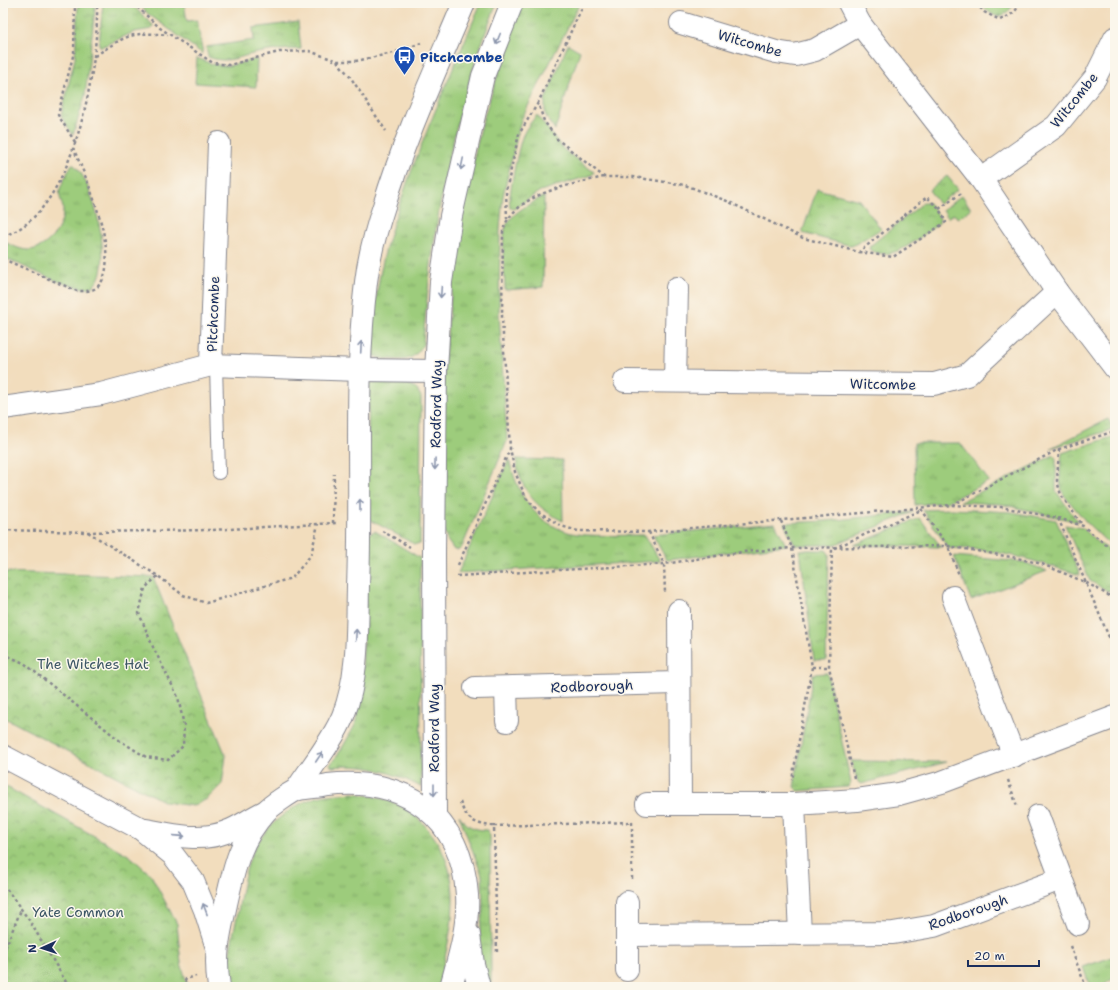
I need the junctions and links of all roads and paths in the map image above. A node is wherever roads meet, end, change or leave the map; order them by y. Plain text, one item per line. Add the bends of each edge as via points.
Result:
1 (75, 3) edge
2 (97, 3) edge
3 (133, 3) edge
4 (464, 3) edge
5 (512, 3) edge
6 (584, 3) edge
7 (849, 3) edge
8 (976, 3) edge
9 (1020, 3) edge
10 (681, 23) dead end
11 (860, 24) junction
12 (169, 35) junction
13 (1115, 38) edge
14 (423, 42) dead end
15 (94, 56) junction
16 (337, 61) junction
17 (538, 103) junction
18 (387, 133) dead end
19 (75, 142) junction
20 (219, 143) dead end
21 (73, 148) junction
22 (604, 177) junction
23 (981, 179) junction
24 (939, 209) junction
25 (507, 219) junction
26 (3, 236) edge
27 (859, 252) junction
28 (3, 259) edge
29 (677, 288) dead end
30 (1057, 292) junction
31 (213, 366) junction
32 (1115, 368) edge
33 (360, 370) junction
34 (436, 371) junction
35 (625, 381) dead end
36 (675, 382) junction
37 (3, 408) edge
38 (1115, 431) edge
39 (510, 448) junction
40 (1058, 449) junction
41 (219, 473) dead end
42 (952, 505) junction
43 (920, 509) junction
44 (1058, 518) junction
45 (781, 521) junction
46 (318, 524) junction
47 (360, 525) junction
48 (1083, 526) junction
49 (3, 530) edge
50 (88, 532) junction
51 (648, 532) junction
52 (948, 546) junction
53 (792, 548) junction
54 (832, 549) junction
55 (1115, 550) edge
56 (434, 554) junction
57 (664, 564) junction
58 (158, 576) junction
59 (1087, 583) junction
60 (953, 597) joint
61 (1115, 599) edge
62 (679, 611) joint
63 (1115, 635) edge
64 (3, 654) edge
65 (812, 667) junction
66 (830, 667) junction
67 (678, 683) junction
68 (475, 688) dead end
69 (506, 689) junction
70 (1115, 718) edge
71 (507, 721) dead end
72 (3, 756) edge
73 (1008, 759) junction
74 (297, 789) junction
75 (857, 800) junction
76 (647, 804) dead end
77 (680, 804) junction
78 (794, 804) junction
79 (267, 811) junction
80 (435, 815) junction
81 (1038, 816) joint
82 (494, 826) dead end
83 (141, 829) junction
84 (1061, 878) junction
85 (3, 884) edge
86 (630, 892) joint
87 (22, 910) junction
88 (466, 912) junction
89 (1078, 924) joint
90 (800, 934) junction
91 (627, 935) junction
92 (217, 946) junction
93 (3, 953) edge
94 (627, 970) dead end
95 (69, 987) edge
96 (219, 987) edge
97 (451, 987) edge
98 (479, 987) edge
99 (1086, 987) edge

1 - 19 path via 74,52 58,115
2 - 15 path
3 - 12 path
33 -> 4 street via 366,280 376,232 398,161
5 -> 34 street, Rodford Way via 483,76 450,216 441,282
6 - 17 path
7 - 11 street
8 - 9 path via 984,12 1000,20 1013,13
10 - 11 street, Witcombe via 776,52 795,55 815,50
11 - 23 street
12 - 15 path via 131,34
12 - 16 path via 213,63 229,65 279,52 309,51
13 - 23 street, Witcombe via 1095,78 1056,126
14 - 16 path via 393,53 356,61
15 - 19 path via 84,114
16 - 18 path
17 - 22 path via 544,121 557,140
17 - 25 path via 519,134 506,191
19 - 21 path
20 - 31 street, Pitchcombe
21 - 26 path via 57,189 36,216 14,233
21 - 28 path via 86,176 104,232 105,273 100,285 90,291 77,291
22 - 25 path via 552,189 517,209
22 - 27 path via 633,177 685,185 727,201 803,238
23 - 24 path
23 - 30 street
24 - 27 path via 927,197
24 - 27 path via 946,222 898,255 888,257
25 - 39 path via 503,230 502,318
29 - 36 street
30 - 32 street
30 - 36 street, Witcombe via 967,375 934,384
31 - 33 street, Pitchcombe
31 - 37 street, Pitchcombe via 101,394
31 - 41 lane
33 - 34 street, Pitchcombe
47 -> 33 street
34 -> 56 street, Rodford Way
35 - 36 street, Witcombe
38 - 40 path
39 - 51 path via 515,472 526,498 539,512 561,526 578,531
39 - 57 path via 453,576
40 - 42 path
40 - 48 path via 1057,481 1061,495
42 - 43 path
42 - 44 path via 1001,507
43 - 45 path
43 - 52 path
43 - 54 path
44 - 48 path
44 - 59 path
45 - 51 path
45 - 53 path
46 - 47 path
46 - 50 path via 211,530
46 - 58 path via 311,555 292,578 206,603 183,595
47 - 56 path via 374,526 419,552
74 -> 47 street via 343,717 351,686 356,639
48 - 55 path
49 - 50 path
50 - 58 path
51 - 57 path
52 - 54 path
52 - 59 path via 1042,564
52 - 60 path via 964,590
53 - 54 path
53 - 57 path via 742,552
53 - 65 path
54 - 66 path
56 -> 80 street, Rodford Way
57 - 62 path via 665,612
58 - 64 path via 146,588 139,613 178,697 184,726 183,746 168,760 146,757 119,740 30,668
59 - 61 path
59 - 63 path via 1109,637
60 - 73 street
62 - 67 street
65 - 66 path
65 - 78 path via 790,794
66 - 75 path via 857,789
67 - 69 street, Rodborough
67 - 77 street
68 - 69 street, Rodborough
69 - 71 street
70 - 73 street
72 - 83 street
73 - 75 street via 899,794
73 - 81 path via 1022,820
74 - 79 street
74 - 80 street via 341,784 378,786 407,796
75 - 78 street
76 - 77 street
77 - 78 street
78 - 90 street
83 -> 79 street via 178,837 209,836 226,832
79 - 92 street via 246,838 235,862
80 - 88 street via 447,830 461,864 467,895
81 - 84 street
82 - 86 path via 632,822
92 -> 83 street via 193,881 173,855
84 - 89 street
84 - 90 street, Rodborough via 934,926 893,932
85 - 87 path
86 - 91 street
87 - 93 path
87 - 95 path
88 - 97 street via 464,934
88 - 98 street
89 - 99 path via 1065,933
90 - 91 street, Rodborough
91 - 94 street
92 - 96 street via 216,969

